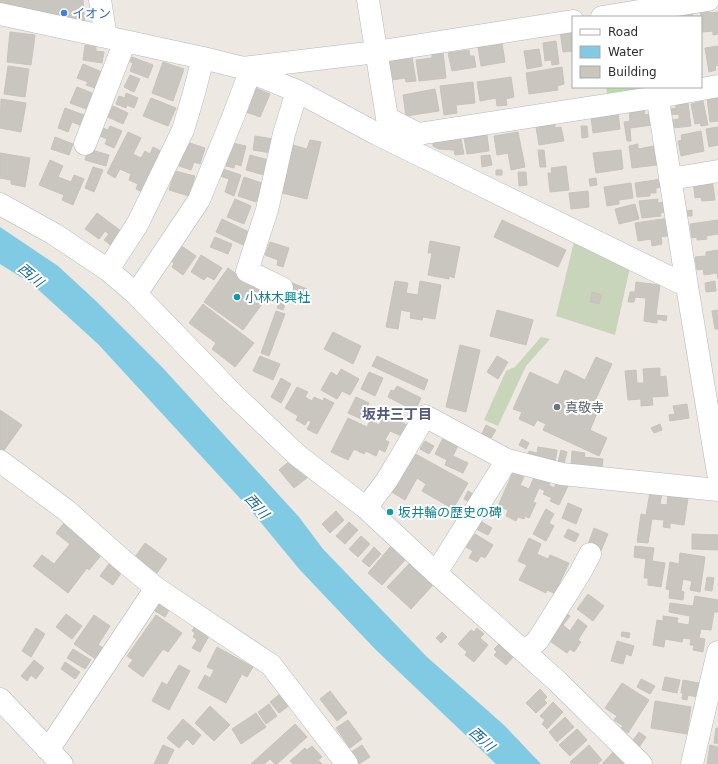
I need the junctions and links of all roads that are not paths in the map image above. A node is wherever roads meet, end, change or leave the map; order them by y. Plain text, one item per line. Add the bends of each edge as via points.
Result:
1 (100, 0) edge
2 (368, 0) edge
3 (708, 0) edge
4 (643, 9) edge
5 (0, 14) edge
6 (607, 16) edge
7 (572, 22) edge
8 (115, 39) junction
9 (376, 52) junction
10 (203, 58) junction
11 (247, 70) junction
12 (718, 86) edge
13 (698, 88) edge
14 (702, 88) edge
15 (297, 91) junction
16 (657, 92) edge
17 (382, 126) junction
18 (85, 144) dead end
19 (718, 171) edge
20 (670, 179) junction
21 (0, 204) edge
22 (108, 270) junction
23 (687, 286) junction
24 (282, 288) dead end
25 (136, 294) junction
26 (711, 385) edge
27 (507, 460) junction
28 (0, 461) edge
29 (718, 473) edge
30 (718, 490) edge
31 (366, 508) junction
32 (590, 554) dead end
33 (436, 573) junction
34 (156, 588) junction
35 (524, 652) junction
36 (718, 652) edge
37 (0, 699) edge
38 (710, 721) edge
39 (55, 756) edge
40 (347, 764) edge
41 (641, 764) edge
42 (692, 764) edge

1 - 8 street
2 - 9 street
3 - 4 street
4 - 6 street
5 - 8 street
7 - 9 street
8 - 10 street
8 - 18 street
9 - 11 street
9 - 17 street
10 - 11 street
10 - 22 street via 183,130 138,223
11 - 15 street
11 - 25 street via 233,117 199,200
12 - 14 street
13 - 16 street
15 - 17 street
15 - 24 street via 284,134 267,210 247,271
16 - 17 street via 418,134
16 - 20 street
17 - 23 street
19 - 20 street
20 - 23 street
21 - 22 street via 54,234
22 - 25 street
23 - 26 street
25 - 31 street via 232,393 297,455
26 - 29 street
27 - 30 street via 562,474
27 - 31 street via 425,416 387,480
27 - 33 street
28 - 34 street via 66,510
31 - 33 street
32 - 35 street via 538,640
33 - 35 street
34 - 39 street via 54,741
34 - 40 street via 271,665
35 - 41 street
36 - 38 street
37 - 39 street
38 - 42 street

